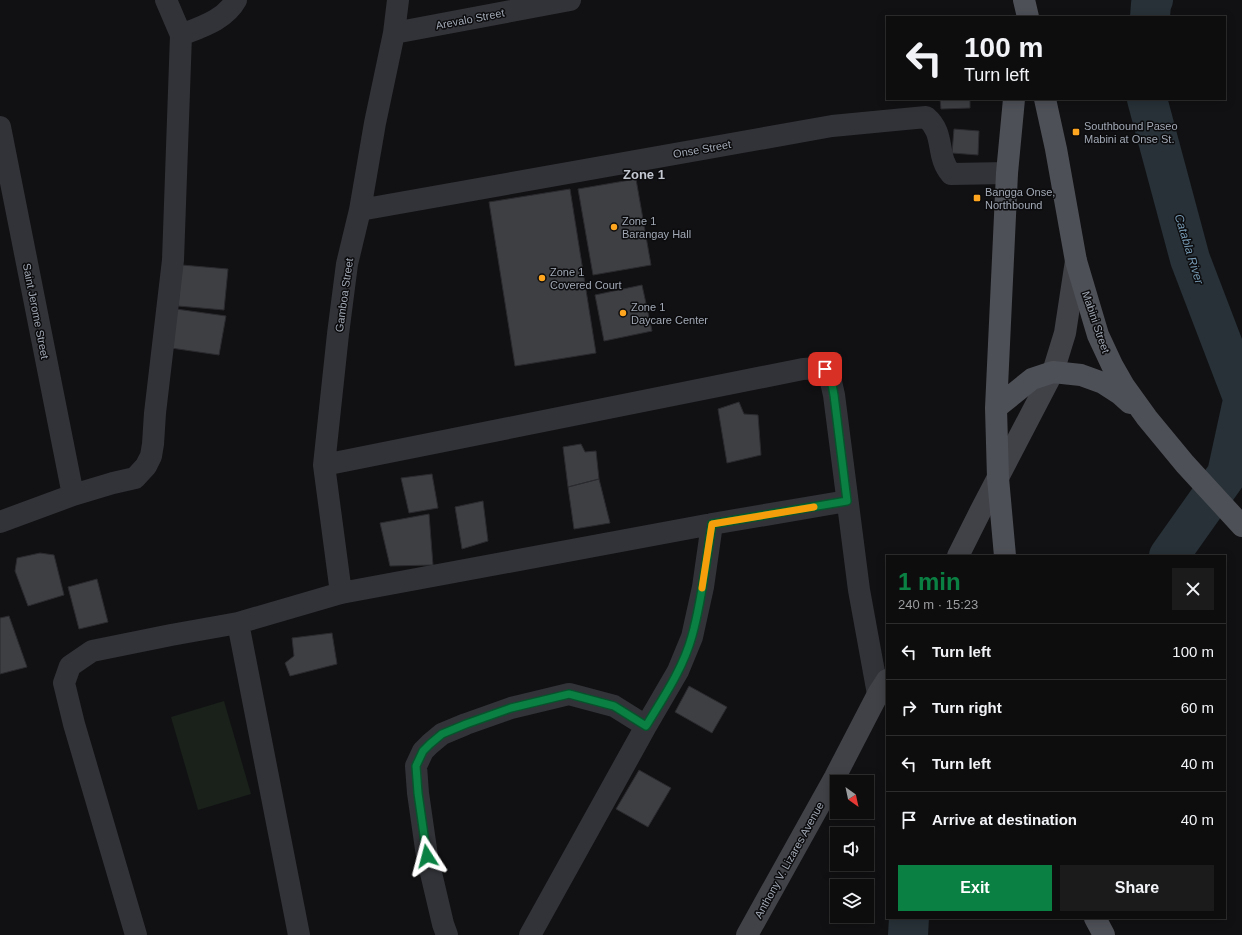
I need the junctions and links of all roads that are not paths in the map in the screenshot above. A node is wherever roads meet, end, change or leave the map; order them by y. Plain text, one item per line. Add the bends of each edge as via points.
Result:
1 (166, 0) edge
2 (236, 0) edge
3 (398, 0) edge
4 (570, 0) edge
5 (1023, 0) edge
6 (1021, 16) edge
7 (1028, 16) edge
8 (394, 33) junction
9 (180, 34) junction
10 (1014, 100) edge
11 (1045, 100) edge
12 (0, 127) edge
13 (1008, 173) junction
14 (360, 210) junction
15 (1076, 261) junction
16 (1053, 372) junction
17 (996, 408) junction
18 (1147, 418) junction
19 (324, 465) junction
20 (998, 478) junction
21 (73, 495) junction
22 (847, 501) junction
23 (0, 522) edge
24 (712, 524) junction
25 (1242, 526) edge
26 (959, 555) edge
27 (1005, 555) edge
28 (341, 593) junction
29 (238, 623) junction
30 (882, 687) edge
31 (646, 726) junction
32 (1096, 919) edge
33 (136, 935) edge
34 (299, 935) edge
35 (447, 935) edge
36 (530, 935) edge
37 (747, 935) edge
38 (1104, 935) edge

1 - 9 street
2 - 9 street via 233,6 216,20
3 - 8 street, Gamboa Street
4 - 8 street, Arevalo Street
5 - 6 main road
5 - 7 main road
8 - 14 street, Gamboa Street
9 - 21 street via 172,260 151,456 135,478
10 - 13 main road
11 - 15 main road, Mabini Street
12 - 21 street, Saint Jerome Street
13 - 14 street, Onse Street via 951,174 943,162 937,131 926,117 832,126
13 - 17 main road
14 - 19 street, Gamboa Street via 347,264
15 - 16 main road via 1065,333
15 - 18 main road, Mabini Street via 1098,335 1124,386
16 - 17 main road via 1032,379
16 - 18 main road via 1081,375 1103,383
16 - 20 main road
17 - 20 main road
18 - 25 main road, Mabini Street
19 - 22 street via 816,367 825,369 831,378
19 - 28 street, Gamboa Street
20 - 26 main road
20 - 27 main road
21 - 23 street
22 - 24 street
22 - 30 street via 858,590
24 - 28 street
24 - 31 street via 692,637 678,670
28 - 29 street
29 - 33 street via 92,651 70,666 64,683
29 - 34 street
30 - 37 main road, Anthony V. Lizares Avenue
31 - 35 street via 614,706 569,694 511,708 466,724 442,734 423,751 416,766 418,793 427,856
31 - 36 street
32 - 38 main road

